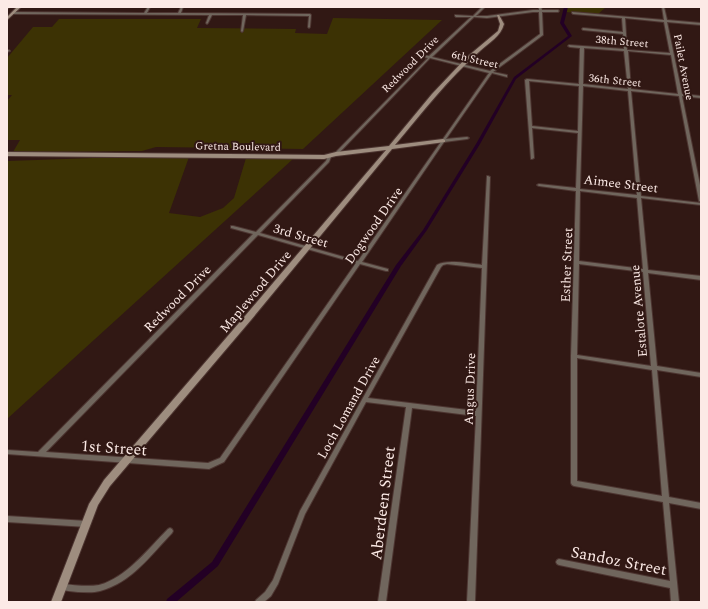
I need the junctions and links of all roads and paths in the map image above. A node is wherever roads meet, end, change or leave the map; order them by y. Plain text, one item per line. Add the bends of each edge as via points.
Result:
1 (19, 7) edge
2 (149, 7) edge
3 (182, 7) edge
4 (484, 7) edge
5 (663, 7) edge
6 (540, 9) edge
7 (558, 11) dead end
8 (13, 13) junction
9 (573, 13) dead end
10 (145, 14) junction
11 (178, 14) junction
12 (211, 14) junction
13 (245, 14) junction
14 (456, 16) dead end
15 (498, 16) junction
16 (473, 17) junction
17 (623, 17) junction
18 (7, 19) edge
19 (666, 21) junction
20 (207, 23) dead end
21 (701, 24) edge
22 (309, 27) dead end
23 (583, 29) dead end
24 (242, 31) dead end
25 (625, 33) junction
26 (570, 46) dead end
27 (582, 47) junction
28 (626, 50) junction
29 (416, 54) dead end
30 (672, 54) junction
31 (430, 58) junction
32 (462, 65) junction
33 (491, 72) junction
34 (506, 76) dead end
35 (581, 85) junction
36 (630, 90) junction
37 (680, 95) junction
38 (701, 97) edge
39 (530, 127) junction
40 (580, 132) junction
41 (467, 138) dead end
42 (443, 141) junction
43 (390, 147) junction
44 (7, 154) edge
45 (336, 154) junction
46 (330, 157) junction
47 (532, 158) dead end
48 (488, 177) dead end
49 (539, 185) dead end
50 (579, 189) junction
51 (639, 196) junction
52 (701, 202) edge
53 (233, 227) dead end
54 (256, 234) junction
55 (307, 248) junction
56 (577, 262) junction
57 (360, 263) junction
58 (485, 267) junction
59 (386, 270) dead end
60 (645, 271) junction
61 (701, 278) edge
62 (574, 356) junction
63 (654, 368) junction
64 (701, 375) edge
65 (364, 400) junction
66 (409, 407) junction
67 (479, 414) junction
68 (7, 452) edge
69 (40, 454) junction
70 (126, 461) junction
71 (218, 463) joint
72 (666, 500) junction
73 (701, 506) edge
74 (7, 519) edge
75 (87, 524) junction
76 (170, 531) dead end
77 (558, 562) dead end
78 (673, 585) junction
79 (62, 587) junction
80 (56, 602) edge
81 (259, 602) edge
82 (382, 602) edge
83 (471, 602) edge
84 (675, 602) edge

1 - 8 street
2 - 10 street
3 - 11 street
4 - 16 street, Redwood Drive
5 - 19 street, Pailet Avenue
6 - 7 street
6 - 15 street
6 - 33 street, Dogwood Drive via 542,34
8 - 10 street
8 - 18 street
9 - 17 street
10 - 11 street
11 - 12 street
12 - 13 street
12 - 20 street
13 - 22 street via 310,15
13 - 24 street
14 - 16 street
15 - 16 street
15 - 32 street, Maplewood Drive via 502,24 500,31
16 - 31 street, Redwood Drive
17 - 19 street
17 - 25 street, Estalote Avenue
19 - 21 street
19 - 30 street, Pailet Avenue
23 - 25 street
25 - 28 street, Estalote Avenue
26 - 27 street, 38th Street
27 - 28 street, 38th Street
27 - 35 street, Esther Street
28 - 30 street, 38th Street
28 - 36 street, Estalote Avenue
29 - 31 street, 6th Street
30 - 37 street, Pailet Avenue
31 - 32 street, 6th Street
31 - 45 street, Redwood Drive
32 - 33 street, 6th Street
32 - 43 street, Maplewood Drive
33 - 34 street, 6th Street
33 - 42 street, Dogwood Drive
35 - 36 street, 36th Street
35 - 39 street, 36th Street via 527,80
35 - 40 street, Esther Street
36 - 37 street, 36th Street
36 - 51 street, Estalote Avenue
37 - 38 street, 36th Street
37 - 52 street, Pailet Avenue
39 - 40 street
39 - 47 street
40 - 50 street, Esther Street
41 - 42 street, Gretna Boulevard
42 - 43 street, Gretna Boulevard
42 - 57 street, Dogwood Drive
43 - 45 street, Gretna Boulevard
43 - 55 street, Maplewood Drive
44 - 46 street, Gretna Boulevard
45 - 46 street, Gretna Boulevard
46 - 54 street, Redwood Drive
48 - 58 street, Angus Drive
49 - 50 street, Aimee Street
50 - 51 street, Aimee Street
50 - 56 street, Esther Street
51 - 52 street, Aimee Street
51 - 60 street, Estalote Avenue
53 - 54 street, 3rd Street
54 - 55 street, 3rd Street
54 - 69 street, Redwood Drive
55 - 57 street, 3rd Street
55 - 70 street, Maplewood Drive
56 - 60 street
56 - 62 street, Esther Street
57 - 59 street, 3rd Street
57 - 71 street, Dogwood Drive via 225,457
58 - 65 street, Loch Lomand Drive via 447,263 439,266
58 - 67 street, Angus Drive
60 - 61 street
60 - 63 street, Estalote Avenue
62 - 63 street
62 - 72 street, Esther Street via 574,483
63 - 64 street
63 - 72 street, Estalote Avenue
65 - 66 street
65 - 81 street, Loch Lomand Drive via 302,513 276,582
66 - 67 street
66 - 82 street, Aberdeen Street
67 - 83 street, Angus Drive
68 - 69 street, 1st Street
69 - 70 street, 1st Street
70 - 71 street, 1st Street via 209,466
70 - 75 street, Maplewood Drive via 103,489
72 - 73 street
72 - 78 street, Estalote Avenue
74 - 75 street
75 - 79 street, Maplewood Drive
76 - 79 street via 132,569 114,582 98,588
77 - 78 street, Sandoz Street
78 - 84 street, Estalote Avenue
79 - 80 street, Maplewood Drive

